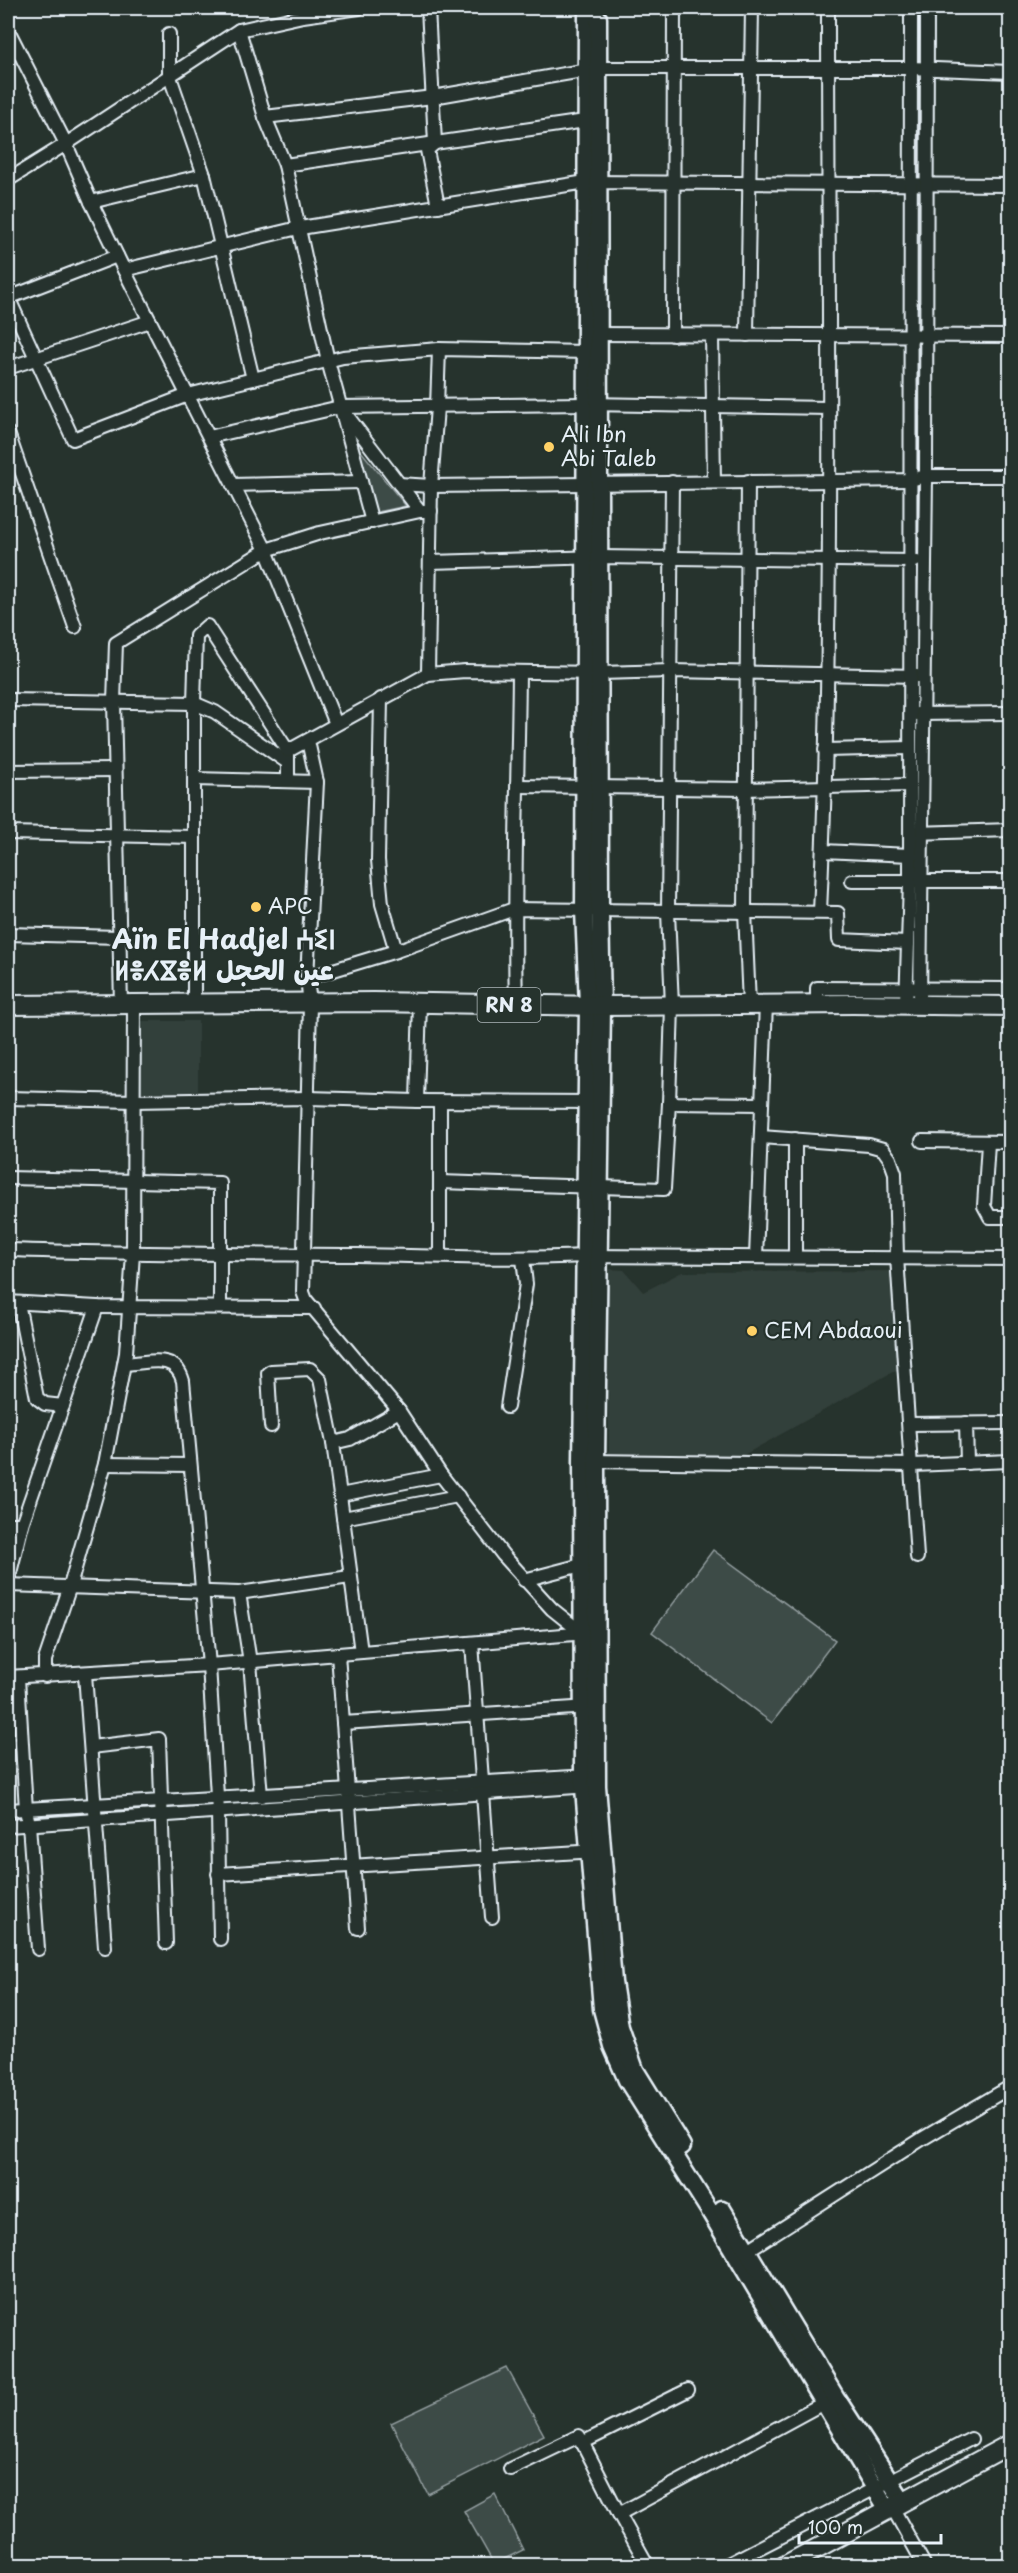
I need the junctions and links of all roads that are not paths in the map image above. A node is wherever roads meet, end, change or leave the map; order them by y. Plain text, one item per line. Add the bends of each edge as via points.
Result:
1 (359, 8) edge
2 (428, 8) edge
3 (587, 8) edge
4 (598, 8) edge
5 (674, 8) edge
6 (752, 8) edge
7 (828, 8) edge
8 (911, 8) edge
9 (927, 8) edge
10 (8, 30) edge
11 (239, 30) junction
12 (170, 34) dead end
13 (12, 52) edge
14 (593, 68) junction
15 (674, 68) junction
16 (751, 68) junction
17 (828, 68) junction
18 (911, 68) junction
19 (927, 70) junction
20 (1011, 72) edge
21 (169, 74) junction
22 (434, 97) junction
23 (265, 117) junction
24 (593, 120) junction
25 (435, 143) junction
26 (66, 144) junction
27 (285, 165) junction
28 (204, 175) junction
29 (8, 180) edge
30 (592, 183) junction
31 (674, 183) junction
32 (750, 183) junction
33 (828, 183) junction
34 (910, 183) junction
35 (927, 184) junction
36 (1011, 185) edge
37 (91, 202) junction
38 (438, 206) junction
39 (298, 228) junction
40 (221, 246) junction
41 (117, 256) junction
42 (124, 270) junction
43 (8, 297) edge
44 (150, 321) junction
45 (592, 334) junction
46 (674, 335) junction
47 (712, 335) junction
48 (747, 335) junction
49 (829, 335) junction
50 (910, 336) junction
51 (927, 336) junction
52 (1011, 336) edge
53 (439, 349) junction
54 (586, 352) junction
55 (37, 358) junction
56 (328, 361) junction
57 (8, 368) edge
58 (253, 379) junction
59 (188, 395) junction
60 (592, 404) junction
61 (713, 406) junction
62 (340, 407) junction
63 (437, 407) junction
64 (829, 408) junction
65 (8, 433) edge
66 (209, 437) junction
67 (926, 476) junction
68 (1011, 476) edge
69 (910, 480) junction
70 (829, 481) junction
71 (361, 482) junction
72 (672, 482) junction
73 (714, 482) junction
74 (748, 482) junction
75 (592, 483) junction
76 (399, 484) junction
77 (233, 485) junction
78 (431, 486) junction
79 (426, 511) junction
80 (372, 522) junction
81 (266, 550) junction
82 (592, 558) junction
83 (672, 558) junction
84 (748, 559) junction
85 (828, 560) junction
86 (909, 561) junction
87 (925, 561) junction
88 (430, 562) junction
89 (75, 627) dead end
90 (671, 671) junction
91 (747, 671) junction
92 (519, 672) junction
93 (592, 673) junction
94 (428, 674) junction
95 (826, 674) junction
96 (909, 676) junction
97 (924, 676) junction
98 (381, 699) junction
99 (8, 700) edge
100 (114, 702) junction
101 (194, 703) junction
102 (909, 713) junction
103 (1011, 713) edge
104 (924, 714) junction
105 (336, 724) junction
106 (308, 741) junction
107 (909, 748) junction
108 (825, 750) junction
109 (287, 757) junction
110 (115, 770) junction
111 (8, 771) edge
112 (194, 779) junction
113 (288, 781) junction
114 (317, 782) junction
115 (910, 785) junction
116 (518, 786) junction
117 (593, 787) junction
118 (671, 788) junction
119 (825, 788) junction
120 (745, 789) junction
121 (1011, 830) edge
122 (916, 832) junction
123 (8, 833) edge
124 (117, 837) junction
125 (194, 837) junction
126 (823, 851) junction
127 (910, 855) junction
128 (852, 881) dead end
129 (1011, 881) edge
130 (916, 882) junction
131 (514, 909) junction
132 (592, 910) junction
133 (745, 911) junction
134 (668, 912) junction
135 (820, 912) junction
136 (8, 934) edge
137 (119, 937) junction
138 (908, 943) junction
139 (396, 951) junction
140 (307, 978) junction
141 (1011, 989) edge
142 (913, 996) junction
143 (127, 1004) junction
144 (310, 1004) junction
145 (420, 1004) junction
146 (8, 1005) edge
147 (194, 1005) junction
148 (516, 1005) junction
149 (758, 1005) junction
150 (595, 1006) junction
151 (672, 1006) junction
152 (1011, 1006) edge
153 (8, 1098) edge
154 (308, 1098) junction
155 (134, 1101) junction
156 (417, 1101) junction
157 (440, 1102) junction
158 (594, 1102) junction
159 (669, 1103) junction
160 (762, 1104) junction
161 (761, 1137) junction
162 (795, 1139) junction
163 (922, 1141) dead end
164 (1011, 1142) edge
165 (988, 1143) junction
166 (8, 1178) edge
167 (132, 1181) junction
168 (440, 1182) junction
169 (593, 1186) junction
170 (1011, 1217) edge
171 (8, 1250) edge
172 (133, 1254) junction
173 (305, 1254) junction
174 (219, 1255) junction
175 (440, 1256) junction
176 (592, 1256) junction
177 (756, 1257) junction
178 (795, 1257) junction
179 (897, 1257) junction
180 (523, 1259) junction
181 (1011, 1259) edge
182 (13, 1303) edge
183 (97, 1307) junction
184 (129, 1307) junction
185 (220, 1307) junction
186 (314, 1308) junction
187 (124, 1364) junction
188 (63, 1406) junction
189 (507, 1407) dead end
190 (399, 1411) junction
191 (1011, 1423) edge
192 (910, 1424) junction
193 (966, 1424) junction
194 (271, 1426) dead end
195 (333, 1443) junction
196 (589, 1461) junction
197 (1011, 1461) edge
198 (967, 1463) junction
199 (105, 1464) junction
200 (190, 1465) junction
201 (913, 1465) junction
202 (441, 1475) junction
203 (340, 1495) junction
204 (458, 1496) junction
205 (343, 1518) junction
206 (8, 1524) edge
207 (22, 1524) junction
208 (917, 1557) dead end
209 (590, 1563) junction
210 (9, 1576) edge
211 (350, 1576) junction
212 (524, 1580) junction
213 (70, 1586) junction
214 (203, 1592) junction
215 (240, 1593) junction
216 (589, 1634) junction
217 (472, 1643) junction
218 (361, 1652) junction
219 (339, 1654) junction
220 (250, 1662) junction
221 (209, 1665) junction
222 (85, 1674) junction
223 (45, 1676) junction
224 (13, 1678) edge
225 (589, 1707) junction
226 (477, 1714) junction
227 (344, 1723) junction
228 (91, 1747) junction
229 (590, 1781) junction
230 (482, 1788) junction
231 (261, 1796) junction
232 (349, 1796) junction
233 (217, 1798) junction
234 (95, 1806) junction
235 (161, 1808) junction
236 (8, 1810) edge
237 (26, 1810) junction
238 (218, 1812) junction
239 (96, 1820) junction
240 (29, 1824) junction
241 (8, 1826) edge
242 (595, 1851) junction
243 (488, 1857) junction
244 (354, 1865) junction
245 (218, 1875) junction
246 (492, 1917) dead end
247 (358, 1928) dead end
248 (220, 1939) dead end
249 (166, 1943) dead end
250 (105, 1947) dead end
251 (38, 1949) dead end
252 (1011, 2087) edge
253 (748, 2250) junction
254 (688, 2390) dead end
255 (830, 2399) junction
256 (971, 2439) dead end
257 (582, 2443) junction
258 (1011, 2444) edge
259 (510, 2469) dead end
260 (882, 2484) junction
261 (894, 2506) junction
262 (619, 2514) junction
263 (648, 2565) edge
264 (724, 2565) edge
265 (784, 2565) edge
266 (925, 2565) edge

1 - 11 street
2 - 22 street
3 - 14 main road
4 - 14 main road
5 - 15 street
6 - 16 street
7 - 17 street
8 - 18 street
9 - 19 street
10 - 13 street
11 - 21 street
11 - 23 street
12 - 21 street
13 - 26 street
14 - 15 street
14 - 22 street
14 - 24 main road
15 - 16 street
15 - 31 street
16 - 17 street
16 - 32 street
17 - 18 street
17 - 33 street
18 - 19 street
18 - 34 street
19 - 20 street
19 - 35 street
21 - 26 street
21 - 28 street
22 - 23 street
22 - 25 street
23 - 27 street
24 - 25 street
24 - 30 main road
25 - 27 street
25 - 38 street via 427,150
26 - 29 street
26 - 37 street
27 - 39 street
28 - 37 street
28 - 40 street
30 - 31 street
30 - 38 street
30 - 45 main road
31 - 32 street
31 - 46 street
32 - 33 street
32 - 48 street
33 - 34 street
33 - 49 street
34 - 35 street
34 - 50 street
35 - 36 street
35 - 51 street
37 - 41 street
38 - 39 street
39 - 40 street
39 - 56 street
40 - 42 street
40 - 58 street
41 - 42 street
41 - 43 street
42 - 44 street
43 - 55 street
44 - 55 street
44 - 59 street
45 - 46 street
45 - 54 main road
45 - 60 main road
46 - 47 street
47 - 48 street
47 - 61 street
48 - 49 street
49 - 50 street
49 - 64 street
50 - 51 street
50 - 69 street
51 - 52 street
51 - 67 street
53 - 54 street
53 - 56 street
53 - 63 street
54 - 60 main road
55 - 57 street
55 - 59 street via 73,439
56 - 58 street
56 - 62 street
58 - 59 street
59 - 66 street
60 - 61 street
60 - 63 street
60 - 75 main road
61 - 64 street
61 - 73 street
62 - 63 street
62 - 66 street
62 - 71 street
62 - 76 street
63 - 78 street
64 - 70 street
65 - 89 street
66 - 77 street
67 - 68 street
67 - 69 street
67 - 87 street
69 - 70 street
69 - 86 street
70 - 74 street
70 - 85 street
71 - 77 street
71 - 80 street
72 - 73 street
72 - 75 street
72 - 83 street
73 - 74 street
74 - 84 street
75 - 78 street
75 - 82 main road
76 - 78 street
76 - 79 street
77 - 81 street
78 - 79 street
79 - 80 street
79 - 88 street
80 - 81 street
81 - 100 street via 116,643
81 - 105 street
82 - 83 street
82 - 88 street
82 - 93 main road
83 - 84 street
83 - 90 street
84 - 85 street
84 - 91 street
85 - 86 street
85 - 95 street
86 - 87 street
86 - 96 street
87 - 97 street
88 - 94 street
90 - 91 street
90 - 93 street
90 - 118 street
91 - 95 street
91 - 120 street
92 - 93 street
92 - 94 street
92 - 116 street
93 - 117 main road
94 - 98 street
95 - 96 street
95 - 108 street
96 - 97 street
96 - 102 street
97 - 104 street
98 - 105 street
98 - 139 street via 378,860 382,903
99 - 100 street
100 - 101 street
100 - 110 street
101 - 109 street
101 - 109 street via 196,636 207,626
101 - 112 street
102 - 104 street
102 - 107 street
103 - 104 street
104 - 122 street
105 - 106 street
106 - 109 street
106 - 114 street
107 - 108 street
107 - 115 street
108 - 119 street
109 - 113 street
110 - 111 street
110 - 124 street
112 - 113 street
112 - 125 street
113 - 114 street
114 - 140 street
115 - 119 street
115 - 122 street
116 - 117 street
116 - 131 street
117 - 118 street
117 - 132 main road
118 - 120 street
118 - 134 street
119 - 120 street
119 - 126 street
120 - 133 street
121 - 122 street
122 - 127 street
122 - 130 street
123 - 124 street
124 - 125 street
124 - 137 street
125 - 147 street
126 - 127 street
126 - 135 street
127 - 130 street
128 - 130 street
129 - 130 street
130 - 138 street
130 - 142 street
131 - 132 street
131 - 139 street
131 - 148 street
132 - 134 street
132 - 150 main road
133 - 134 street
133 - 135 street
133 - 149 street
134 - 151 street
135 - 138 street via 838,913 839,940
136 - 137 street
137 - 143 street
138 - 142 street
139 - 140 street
140 - 144 street
141 - 142 street
142 - 149 main road, RN 8
142 - 152 main road, RN 8
143 - 146 main road, RN 8
143 - 147 main road, RN 8
143 - 155 street
144 - 145 main road, RN 8
144 - 147 main road, RN 8
144 - 154 street
145 - 148 main road, RN 8
145 - 156 street
148 - 150 main road, RN 8
149 - 151 main road, RN 8
149 - 160 street
150 - 151 main road, RN 8
150 - 158 main road
151 - 159 street
153 - 155 street
154 - 155 street
154 - 156 street
154 - 173 street
155 - 167 street
156 - 157 street
157 - 158 street
157 - 168 street
158 - 169 main road
159 - 160 street
159 - 169 street via 664,1189
160 - 161 street
161 - 162 street
161 - 177 street
162 - 178 street
162 - 179 street via 883,1149 895,1173
163 - 165 street
164 - 165 street
165 - 170 street via 986,1213 990,1217
166 - 167 street
167 - 172 street
167 - 174 street via 220,1183
168 - 169 street
168 - 175 street
169 - 176 main road
171 - 172 street
172 - 174 street
172 - 184 street
173 - 174 street
173 - 175 street
173 - 186 street via 303,1292
174 - 185 street
175 - 180 street
176 - 177 street
176 - 180 street
176 - 196 main road
177 - 178 street
178 - 179 street
179 - 181 street
179 - 192 street
180 - 189 street via 525,1284
182 - 183 street
182 - 188 street via 37,1398 45,1404
183 - 184 street
183 - 188 street
184 - 185 street
184 - 187 street
185 - 186 street
186 - 190 street
187 - 199 street
187 - 200 street via 168,1362 180,1370
188 - 207 street
190 - 195 street via 350,1439
190 - 202 street
191 - 193 street
192 - 193 street
192 - 201 street
193 - 198 street
194 - 195 street via 268,1373 310,1369 320,1379
195 - 203 street
196 - 201 street
196 - 209 main road
197 - 198 street
198 - 201 street
199 - 200 street
199 - 213 street
200 - 214 street
201 - 208 street
202 - 203 street
202 - 204 street
203 - 205 street
204 - 205 street
204 - 212 street
205 - 211 street
206 - 207 street
207 - 210 street
209 - 212 street
209 - 216 main road
210 - 213 street
211 - 215 street
211 - 218 street
212 - 216 street via 552,1609
213 - 214 street
213 - 223 street via 45,1660
214 - 215 street
214 - 221 street
215 - 220 street
216 - 217 street
216 - 225 main road
217 - 218 street
217 - 226 street
218 - 219 street
219 - 220 street
219 - 227 street
220 - 221 street
220 - 231 street
221 - 222 street
221 - 233 street
222 - 223 street
222 - 228 street
223 - 224 street
224 - 237 street
225 - 226 street
225 - 229 main road
226 - 227 street
226 - 230 street
227 - 232 street
228 - 234 street
228 - 235 street via 159,1738
229 - 230 street
229 - 242 main road
230 - 232 street
230 - 243 street
231 - 232 street
231 - 233 street
232 - 238 street
232 - 244 street
233 - 235 street
233 - 238 street
234 - 235 street
234 - 237 street
234 - 239 street
235 - 238 street
235 - 239 street
235 - 249 street
236 - 237 street
237 - 240 street
238 - 245 street
239 - 240 street
239 - 250 street
240 - 241 street
240 - 251 street
242 - 243 street
242 - 253 main road via 620,2027 635,2070
242 - 255 main road via 602,2009 612,2046 627,2080
243 - 244 street
243 - 246 street
244 - 245 street
244 - 247 street
245 - 248 street
252 - 253 street
253 - 255 main road
254 - 257 street
255 - 260 main road
255 - 262 street
256 - 260 street
257 - 259 street via 579,2436
257 - 262 street
258 - 261 main road
260 - 261 main road
260 - 264 street
261 - 265 main road
261 - 266 street
262 - 263 street

